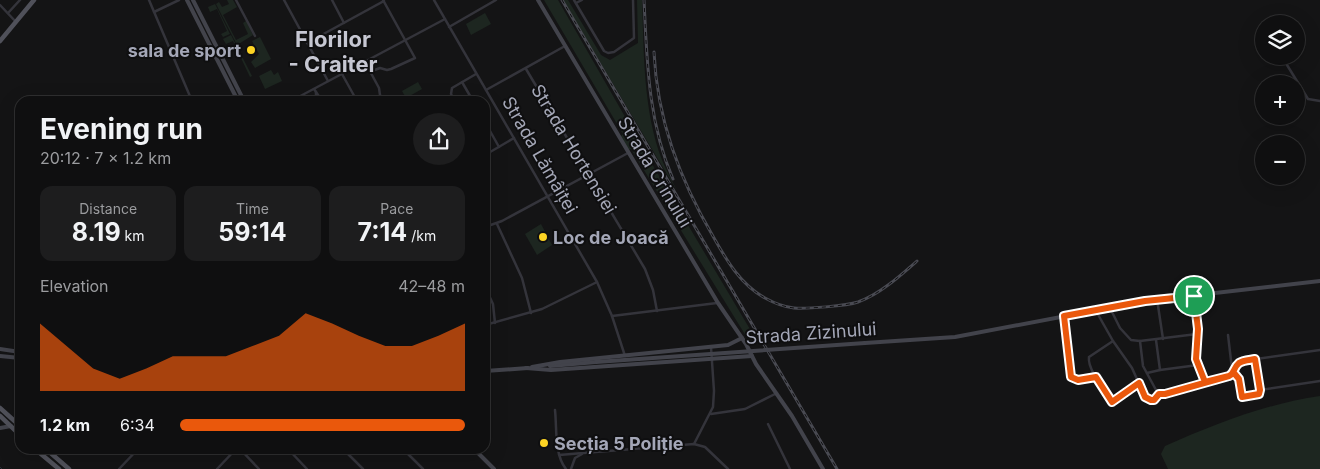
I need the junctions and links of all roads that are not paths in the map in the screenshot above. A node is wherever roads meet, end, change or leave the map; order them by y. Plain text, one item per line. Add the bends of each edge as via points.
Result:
1 (20, 0) edge
2 (34, 0) edge
3 (149, 0) edge
4 (179, 0) edge
5 (187, 0) edge
6 (194, 0) edge
7 (236, 0) edge
8 (284, 0) edge
9 (332, 0) edge
10 (434, 0) edge
11 (486, 0) edge
12 (496, 0) edge
13 (538, 0) edge
14 (582, 0) edge
15 (633, 0) edge
16 (384, 1) edge
17 (575, 2) edge
18 (489, 4) junction
19 (0, 5) edge
20 (154, 12) junction
21 (8, 14) junction
22 (445, 20) junction
23 (16, 22) junction
24 (344, 23) junction
25 (449, 27) junction
26 (255, 36) dead end
27 (405, 40) junction
28 (0, 41) edge
29 (307, 43) junction
30 (565, 46) junction
31 (364, 62) junction
32 (1288, 65) dead end
33 (368, 68) junction
34 (526, 69) junction
35 (342, 74) junction
36 (476, 74) junction
37 (328, 81) junction
38 (462, 82) junction
39 (315, 90) junction
40 (486, 90) junction
41 (190, 96) edge
42 (235, 96) edge
43 (242, 96) edge
44 (302, 96) edge
45 (316, 96) edge
46 (319, 96) edge
47 (354, 96) edge
48 (381, 96) edge
49 (452, 96) edge
50 (470, 96) edge
51 (490, 96) edge
52 (490, 97) edge
53 (1320, 101) edge
54 (490, 131) edge
55 (514, 138) junction
56 (499, 147) junction
57 (490, 152) edge
58 (628, 153) junction
59 (589, 174) junction
60 (548, 197) junction
61 (496, 223) junction
62 (490, 225) edge
63 (1320, 281) edge
64 (597, 282) junction
65 (1194, 296) junction
66 (490, 298) edge
67 (1157, 299) junction
68 (718, 303) junction
69 (1110, 307) junction
70 (1095, 310) junction
71 (657, 311) junction
72 (531, 313) junction
73 (612, 316) junction
74 (1064, 316) junction
75 (495, 323) junction
76 (490, 324) edge
77 (1197, 334) junction
78 (1228, 335) dead end
79 (742, 338) junction
80 (1163, 339) junction
81 (1156, 340) junction
82 (1113, 341) junction
83 (1140, 341) junction
84 (710, 347) junction
85 (0, 349) edge
86 (1320, 350) edge
87 (15, 351) edge
88 (0, 356) edge
89 (625, 356) junction
90 (752, 356) junction
91 (15, 358) edge
92 (712, 358) junction
93 (1255, 359) junction
94 (1198, 365) junction
95 (526, 368) junction
96 (1160, 370) junction
97 (490, 371) edge
98 (1147, 373) junction
99 (1234, 373) junction
100 (1096, 377) junction
101 (1320, 381) edge
102 (1205, 382) junction
103 (1139, 383) junction
104 (1260, 390) junction
105 (777, 393) junction
106 (1159, 394) junction
107 (0, 408) edge
108 (555, 410) dead end
109 (711, 414) junction
110 (0, 416) edge
111 (15, 422) edge
112 (768, 424) dead end
113 (11, 426) junction
114 (0, 428) edge
115 (15, 430) edge
116 (694, 444) junction
117 (584, 453) junction
118 (41, 454) edge
119 (52, 454) edge
120 (132, 454) edge
121 (231, 454) edge
122 (245, 454) edge
123 (293, 454) edge
124 (348, 454) edge
125 (409, 454) edge
126 (479, 454) edge
127 (559, 455) junction
128 (565, 468) edge
129 (59, 469) edge
130 (69, 469) edge
131 (119, 469) edge
132 (217, 469) edge
133 (259, 469) edge
134 (307, 469) edge
135 (362, 469) edge
136 (424, 469) edge
137 (494, 469) edge
138 (571, 469) edge
139 (728, 469) edge
140 (790, 469) edge
141 (823, 469) edge

1 - 21 street
2 - 23 main road
3 - 20 street
4 - 20 street
5 - 42 main road
6 - 43 main road
7 - 26 street
8 - 29 street
9 - 24 street
10 - 22 street, Strada Lămâiței
11 - 18 street
12 - 18 street
13 - 30 main road, Strada Crinului
14 - 17 street
15 - 17 street via 634,38 608,53
16 - 24 street
16 - 27 street
18 - 25 street
19 - 21 street
20 - 41 street
21 - 23 street
22 - 25 street, Strada Lămâiței
22 - 27 street
23 - 28 main road
24 - 29 street
25 - 36 street, Strada Lămâiței
27 - 31 street
27 - 33 street via 415,58 389,70
29 - 37 street
30 - 34 street
30 - 58 main road, Strada Crinului
31 - 33 street
31 - 35 street
32 - 53 street via 1308,99
33 - 48 street
34 - 40 street
34 - 59 street, Strada Hortensiei
35 - 37 street
35 - 47 street
36 - 38 street
36 - 40 street, Strada Lămâiței
37 - 39 street
38 - 49 street via 451,90
38 - 50 street
39 - 44 street
39 - 45 street
39 - 46 street
40 - 51 street, Strada Lămâiței
52 - 55 street, Strada Lămâiței
54 - 56 street
55 - 56 street
55 - 60 street, Strada Lămâiței
56 - 57 street
58 - 59 street
58 - 68 main road, Strada Crinului
59 - 60 street
59 - 71 street, Strada Hortensiei via 645,269 654,290
60 - 61 street
60 - 64 street, Strada Lămâiței
61 - 62 street
61 - 72 street via 522,278
63 - 65 main road, Strada Zizinului
64 - 72 street
64 - 73 street, Strada Lămâiței
65 - 67 main road, Strada Zizinului
65 - 77 street
66 - 75 street
67 - 69 main road, Strada Zizinului
67 - 80 street
68 - 71 street
68 - 79 main road, Strada Crinului
69 - 70 main road, Strada Zizinului
69 - 83 street via 1128,338
70 - 74 main road, Strada Zizinului
70 - 82 street
71 - 73 street
72 - 75 street
73 - 89 street, Strada Lămâiței
74 - 95 main road, Strada Zizinului, bridge via 955,337
74 - 100 street via 1071,377 1078,380
75 - 76 street
77 - 80 street
77 - 94 street
78 - 99 street
79 - 84 main road
79 - 90 main road, Strada Crinului
80 - 81 street
81 - 83 street
81 - 96 street
82 - 100 street via 1089,357
82 - 103 street
83 - 98 street via 1142,363
84 - 89 main road
84 - 92 street
85 - 87 main road
86 - 93 street
88 - 91 main road
89 - 95 main road, Strada Zizinului
90 - 92 main road, Strada Zizinului
90 - 105 main road, Strada Crinului
92 - 95 main road, Strada Zizinului via 552,370
92 - 109 street
93 - 99 street via 1239,363
93 - 104 street
94 - 96 street
94 - 102 street
95 - 97 main road, Strada Zizinului
96 - 98 street
98 - 106 street
99 - 102 street
99 - 104 street via 1239,379 1242,397 1259,394
100 - 103 street via 1112,402
101 - 104 street
102 - 106 street
103 - 106 street via 1148,400 1154,400
105 - 109 street via 745,409
105 - 141 main road, Strada Crinului
107 - 111 main road
108 - 127 street
109 - 116 street
110 - 113 main road
112 - 140 street
113 - 114 main road
113 - 115 main road
116 - 117 street
116 - 139 street via 705,447
117 - 127 street
117 - 138 street via 575,458
118 - 129 main road
119 - 130 main road
120 - 131 street
121 - 132 street
122 - 133 street
123 - 134 street
124 - 135 street
125 - 136 street
126 - 137 main road
127 - 128 street

